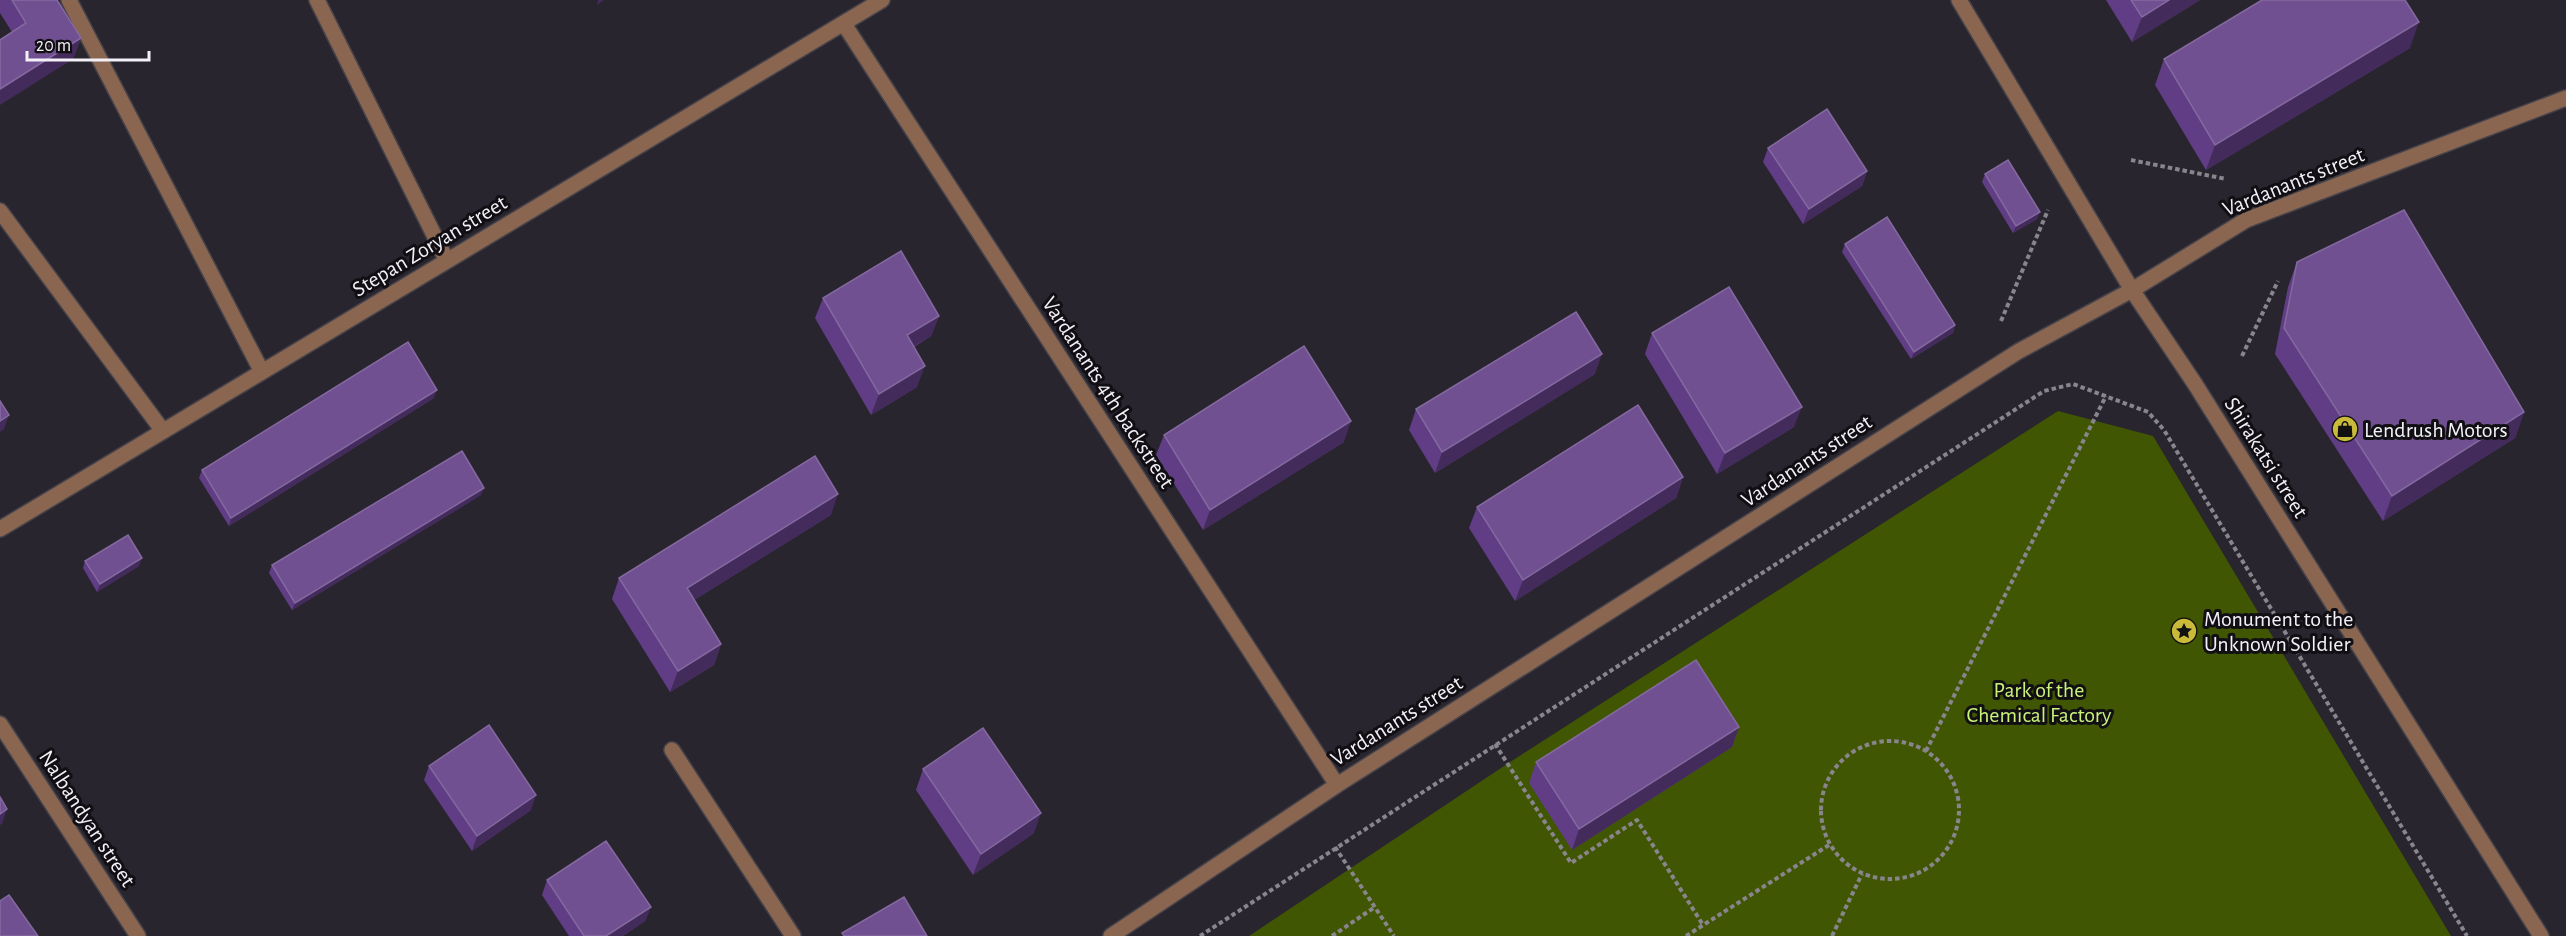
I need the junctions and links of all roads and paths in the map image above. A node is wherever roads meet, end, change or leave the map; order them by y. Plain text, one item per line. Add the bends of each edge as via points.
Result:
1 (69, 0) edge
2 (317, 0) edge
3 (882, 0) edge
4 (1959, 0) edge
5 (844, 24) junction
6 (2566, 98) edge
7 (2131, 160) dead end
8 (2226, 179) dead end
9 (2048, 210) dead end
10 (0, 212) edge
11 (447, 261) junction
12 (2277, 281) dead end
13 (2132, 290) junction
14 (2001, 321) dead end
15 (2242, 356) dead end
16 (262, 372) junction
17 (2106, 396) junction
18 (163, 431) junction
19 (0, 529) edge
20 (0, 724) edge
21 (1495, 744) junction
22 (672, 750) dead end
23 (1926, 751) junction
24 (1337, 785) junction
25 (1829, 845) junction
26 (1335, 847) junction
27 (1862, 874) junction
28 (1375, 907) junction
29 (1703, 925) junction
30 (138, 936) edge
31 (793, 936) edge
32 (1111, 936) edge
33 (1200, 936) edge
34 (1332, 936) edge
35 (1394, 936) edge
36 (1686, 936) edge
37 (1832, 936) edge
38 (2467, 936) edge
39 (2541, 936) edge

1 - 16 street
2 - 11 street
3 - 5 street, Stepan Zoryan street
4 - 13 street, Shirakatsi street
5 - 11 street, Stepan Zoryan street
5 - 24 street, Vardanants 4th backstreet
6 - 13 street, Vardanants street via 2246,220
7 - 8 path
9 - 14 path
10 - 18 street
11 - 16 street, Stepan Zoryan street
12 - 15 path
13 - 24 street, Vardanants street via 2009,357
13 - 39 street, Shirakatsi street
16 - 18 street, Stepan Zoryan street
17 - 21 path via 2073,384 2044,391
17 - 23 path
17 - 38 path via 2148,412 2164,430
18 - 19 street, Stepan Zoryan street
20 - 30 street, Nalbandyan street
21 - 26 path
21 - 29 path via 1571,863 1637,820
22 - 31 street
23 - 25 path via 1905,742 1881,741 1858,748 1840,761 1827,780 1821,801 1821,824
23 - 27 path via 1944,766 1955,787 1960,810 1956,833 1944,854 1928,869 1907,878 1884,880
24 - 32 street, Vardanants street
25 - 27 path via 1843,863
25 - 29 path
26 - 28 path
26 - 33 path
27 - 37 path
28 - 34 path
28 - 35 path
29 - 36 path

